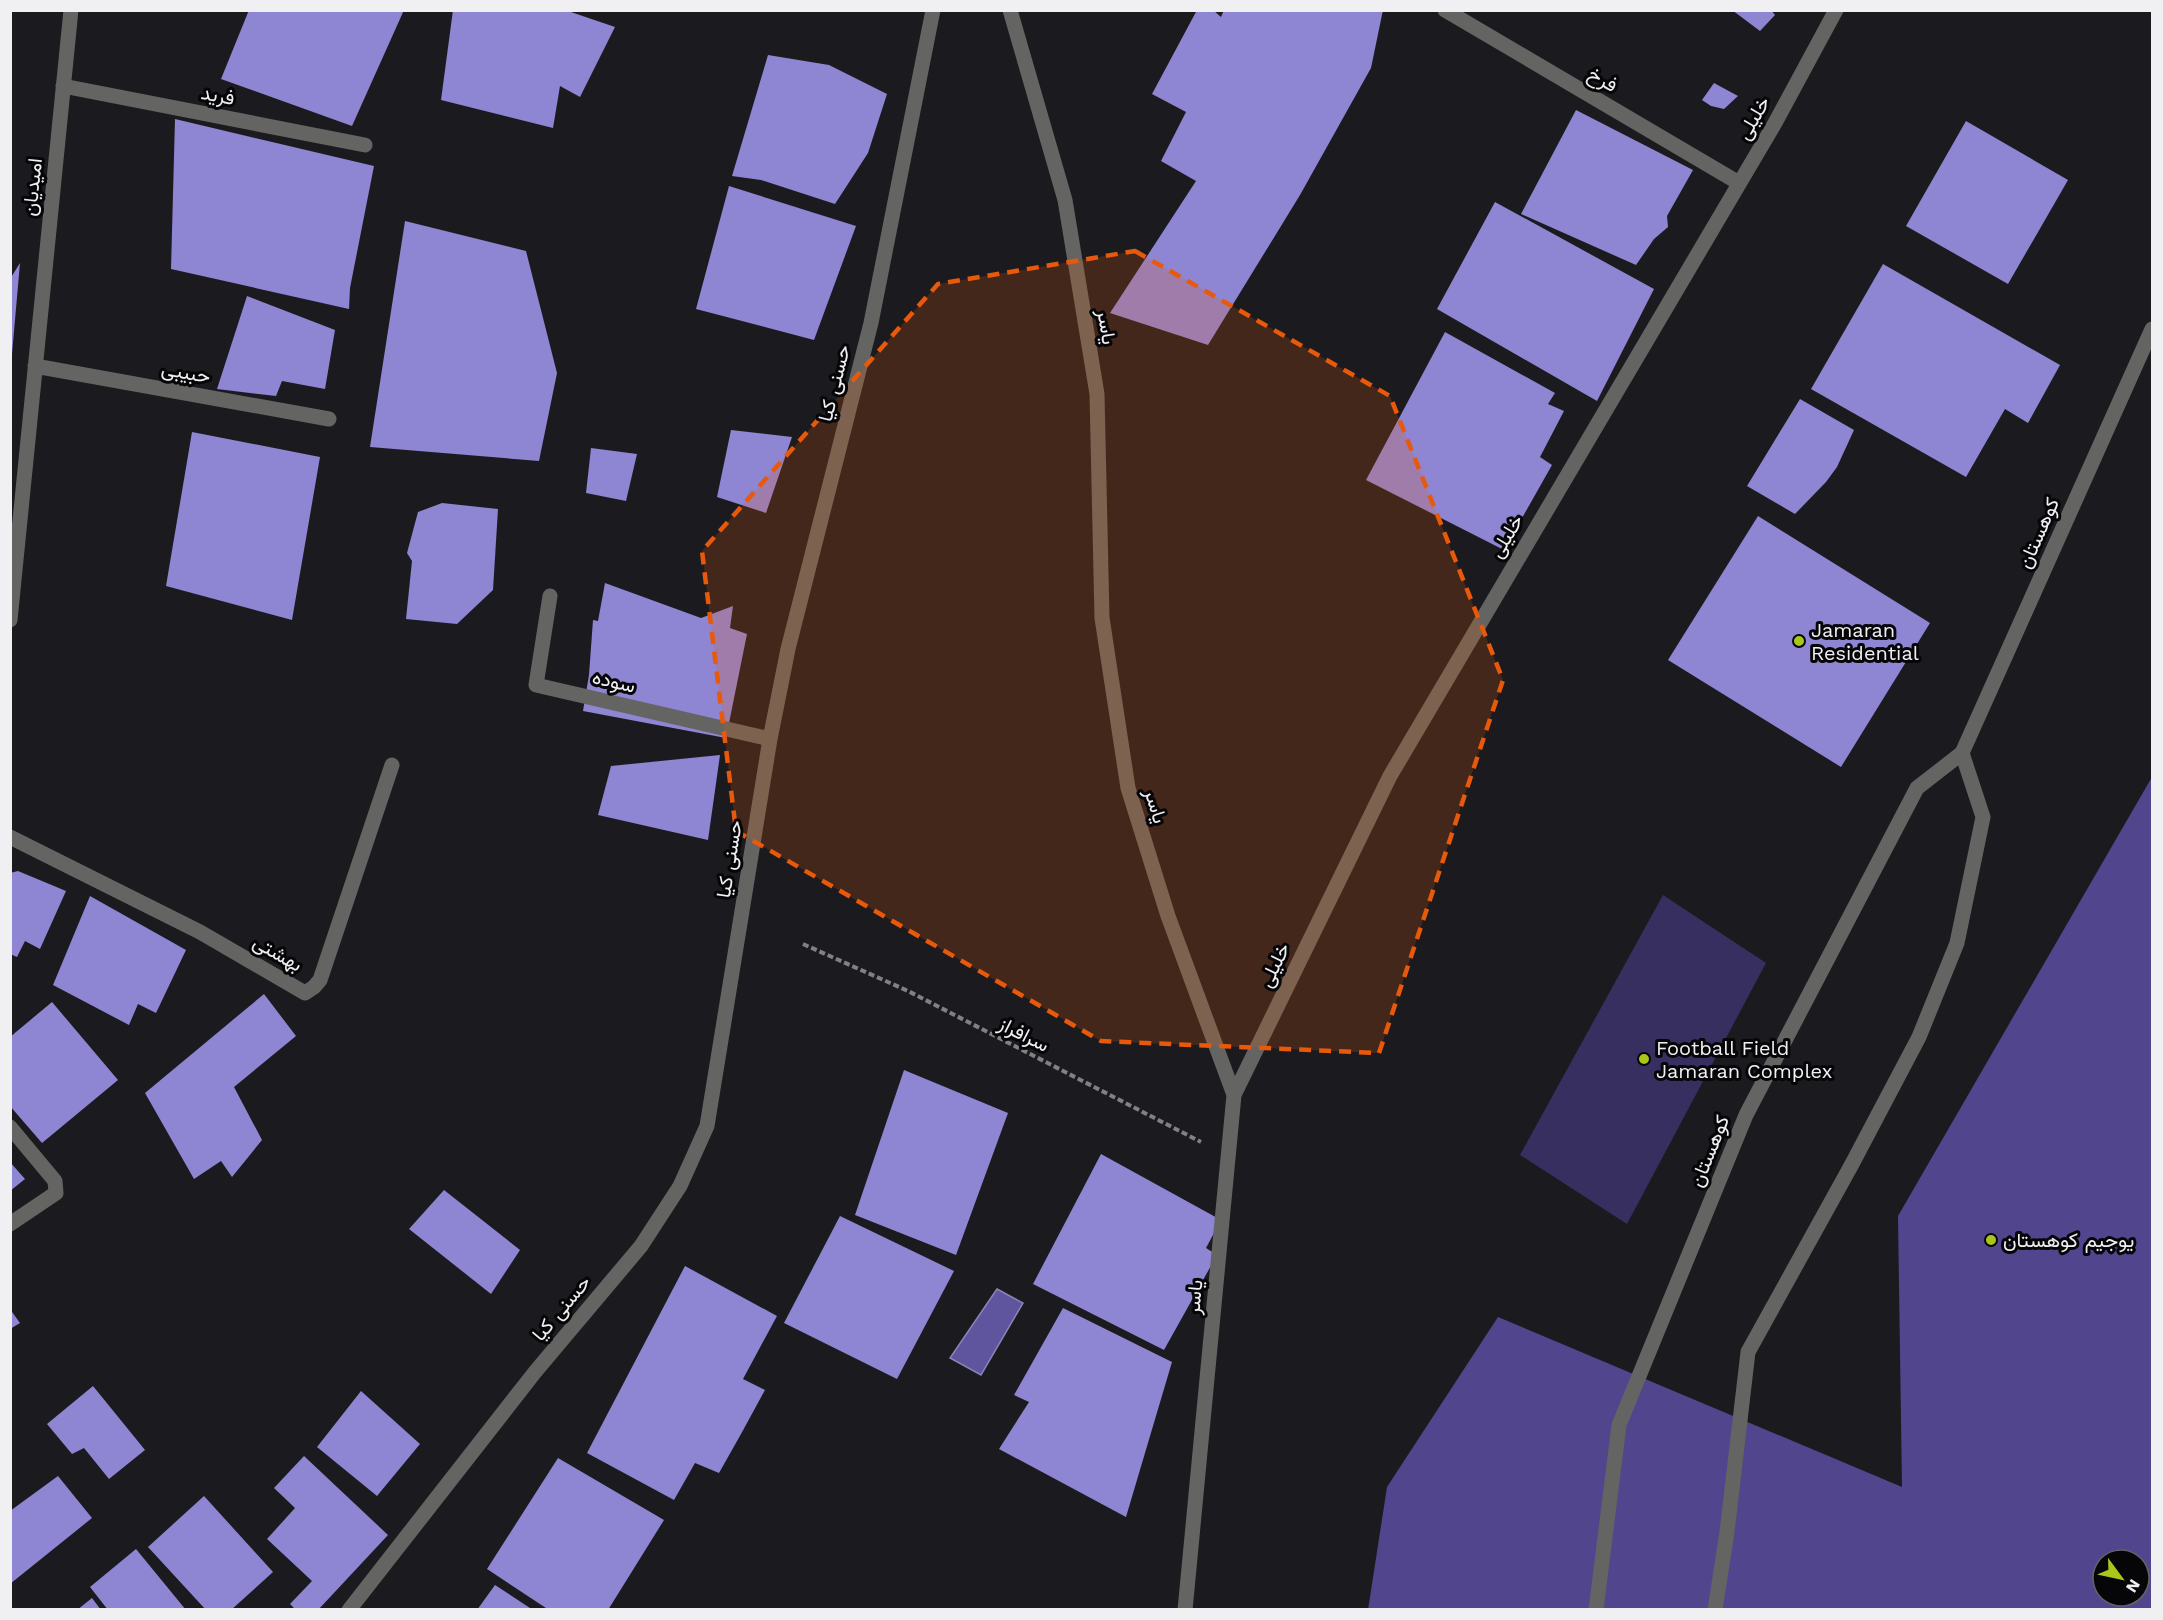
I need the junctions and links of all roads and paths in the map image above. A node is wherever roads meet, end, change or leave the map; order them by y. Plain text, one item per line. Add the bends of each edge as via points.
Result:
1 (71, 10) edge
2 (933, 10) edge
3 (1010, 10) edge
4 (1445, 10) edge
5 (1836, 10) edge
6 (63, 86) junction
7 (365, 145) dead end
8 (1739, 183) junction
9 (2152, 329) edge
10 (35, 366) junction
11 (329, 418) dead end
12 (550, 596) dead end
13 (10, 620) edge
14 (770, 739) junction
15 (1962, 753) junction
16 (392, 765) dead end
17 (10, 837) edge
18 (803, 944) dead end
19 (1234, 1095) junction
20 (10, 1127) edge
21 (1229, 1156) junction
22 (10, 1224) edge
23 (349, 1610) edge
24 (1185, 1610) edge
25 (1596, 1610) edge
26 (1715, 1610) edge

1 - 6 street, امیدیان
2 - 14 street, حسنی کیا via 871,323 788,649
3 - 19 street, یاسر via 1065,200 1097,394 1102,618 1128,788 1168,916
4 - 8 street, فرخ
5 - 8 street, خلیلی
6 - 7 street, فرید
6 - 10 street, امیدیان
8 - 19 street, خلیلی via 1390,776
9 - 15 street, کوهستان
10 - 11 street, حبیبی
10 - 13 street, امیدیان
12 - 14 street, سوده via 536,685
14 - 23 street, حسنی کیا via 707,1126 680,1186 641,1246 535,1372
15 - 25 street, کوهستان via 1917,788 1746,1115 1619,1425
15 - 26 street via 1983,817 1957,943 1919,1037 1748,1352
16 - 17 street, بهشتی via 320,980 304,993 200,932
18 - 21 path, سرافراز via 908,992
19 - 21 street, یاسر
20 - 22 street via 55,1181 56,1193
21 - 24 street, یاسر

